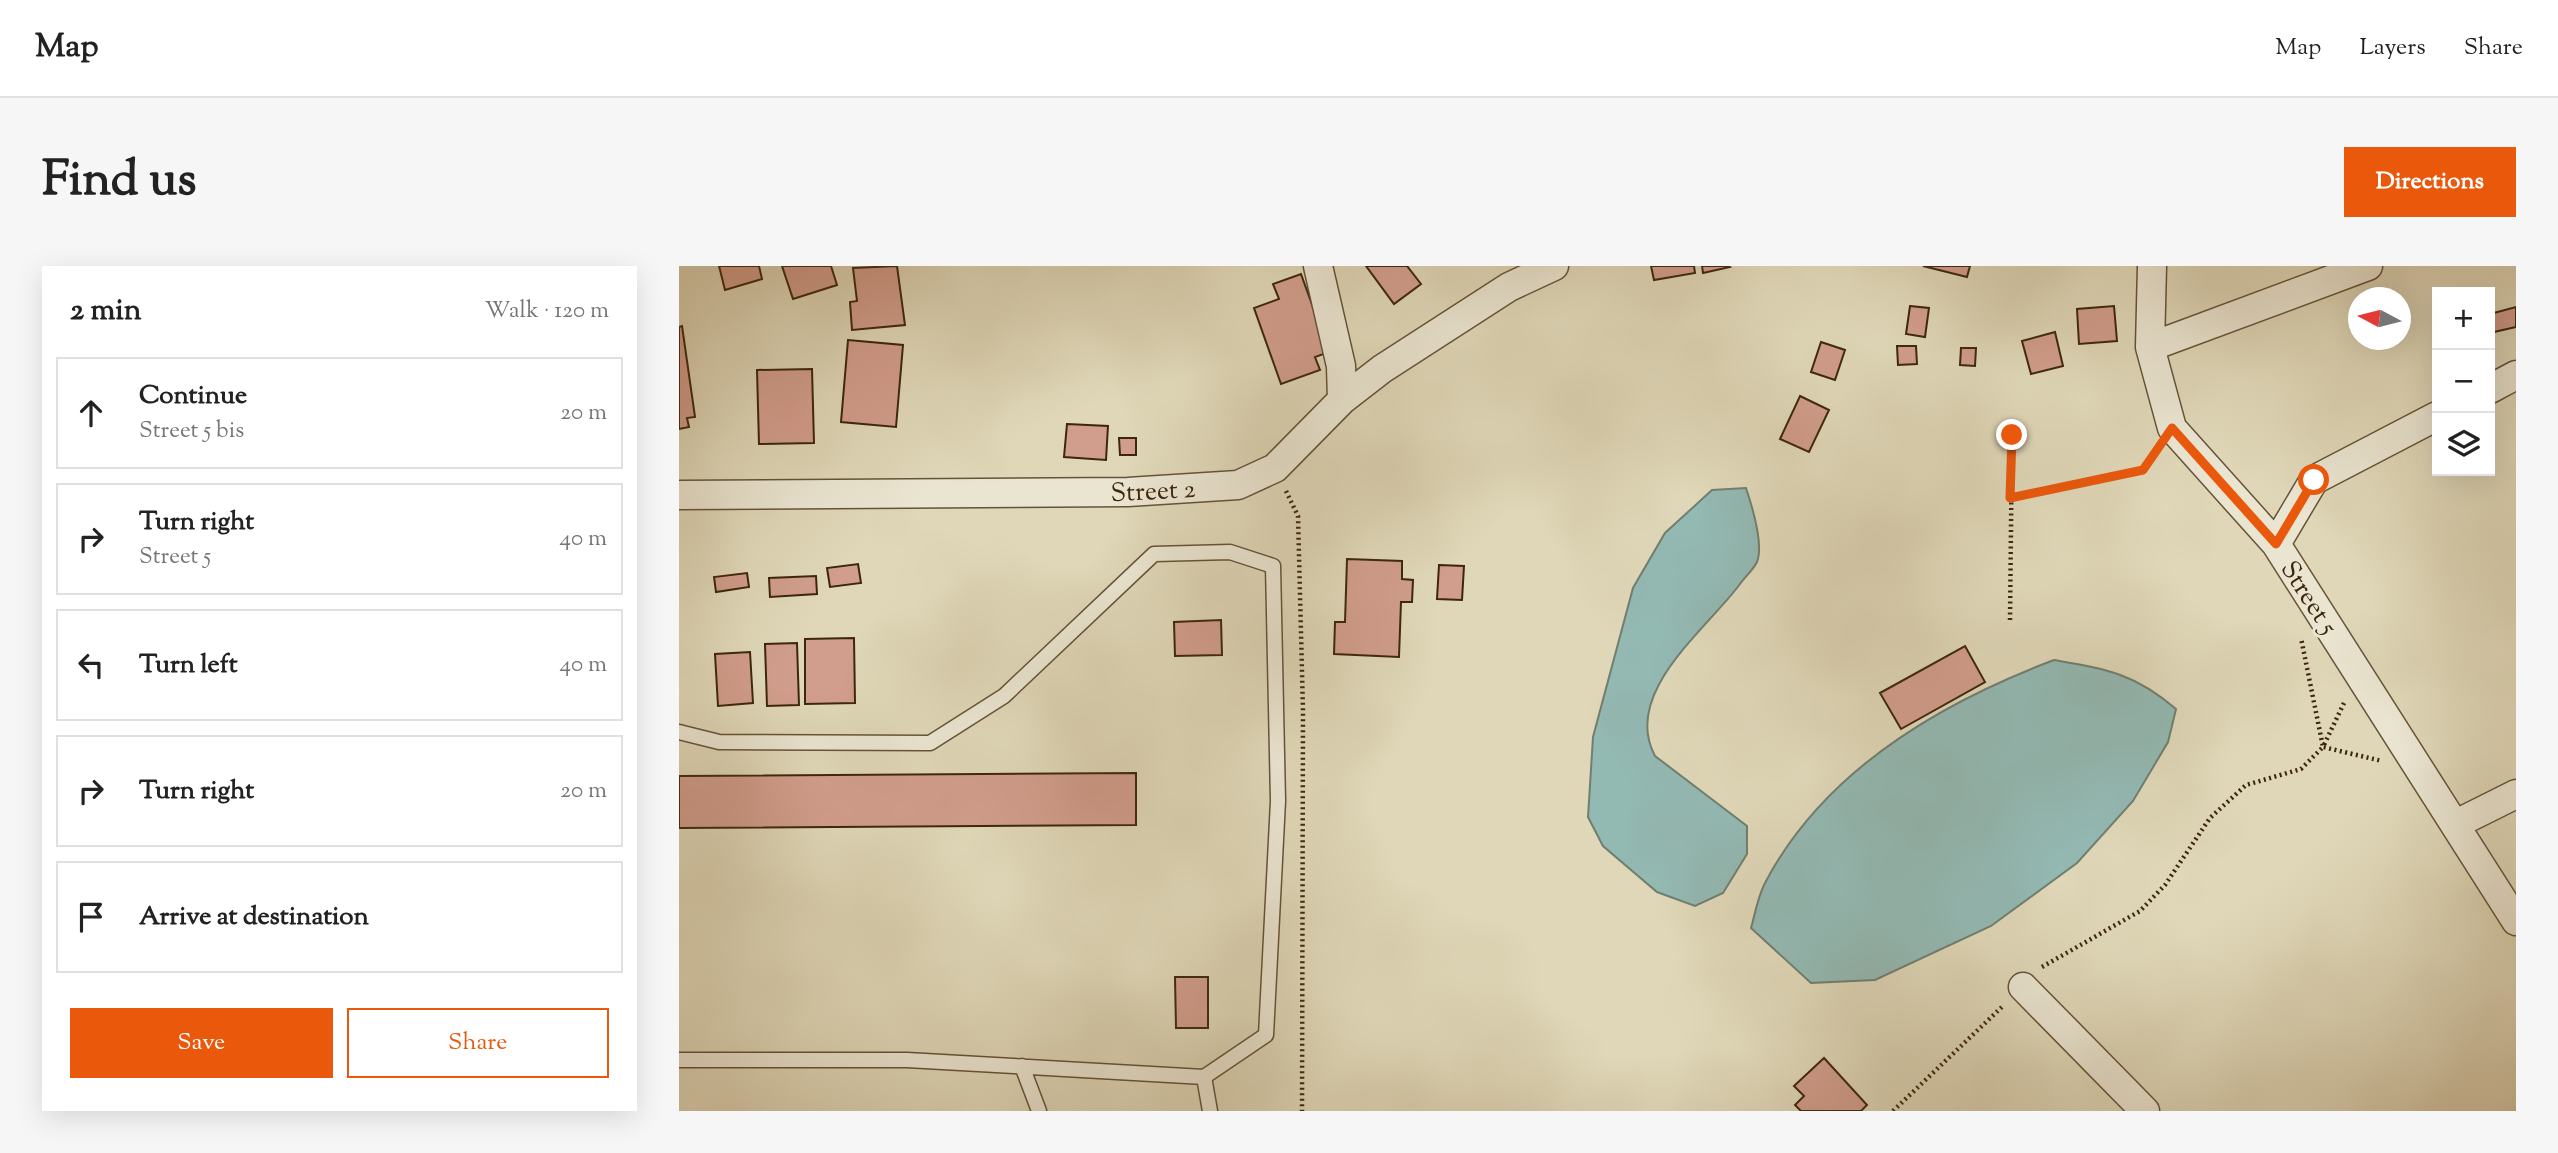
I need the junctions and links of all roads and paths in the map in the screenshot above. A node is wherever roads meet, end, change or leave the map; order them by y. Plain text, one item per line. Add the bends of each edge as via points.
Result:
1 (1318, 266) edge
2 (1554, 266) edge
3 (2152, 266) edge
4 (2368, 266) edge
5 (2150, 347) junction
6 (2516, 375) edge
7 (2495, 386) edge
8 (1342, 400) junction
9 (2432, 419) edge
10 (2172, 428) junction
11 (2012, 435) dead end
12 (679, 495) edge
13 (2010, 498) junction
14 (2276, 544) junction
15 (2303, 585) junction
16 (2010, 620) dead end
17 (2354, 666) junction
18 (679, 732) edge
19 (2323, 747) junction
20 (2426, 776) junction
21 (2516, 794) edge
22 (2456, 824) junction
23 (2516, 920) edge
24 (2023, 987) junction
25 (679, 1060) edge
26 (1022, 1066) junction
27 (1204, 1077) junction
28 (1039, 1111) edge
29 (1210, 1111) edge
30 (1893, 1111) edge
31 (2144, 1111) edge

1 - 8 street via 1341,366
2 - 8 street, Street 2 via 1509,287 1430,336
3 - 5 street, Street 5
4 - 5 street
5 - 10 street, Street 5
6 - 7 street
8 - 12 street, Street 2 via 1275,468 1238,485 1128,492
9 - 14 street via 2314,480
10 - 13 path via 2143,470
10 - 14 street, Street 5
11 - 13 path
13 - 16 path
14 - 15 street, Street 5
15 - 17 street, Street 5
15 - 19 path via 2298,613 2304,662
17 - 19 path via 2349,694
17 - 20 street, Street 5
18 - 27 lane via 719,742 930,743 1004,696 1153,554 1230,552 1273,566 1279,801 1266,1035
19 - 20 path
19 - 24 path via 2301,769 2246,785 2210,818 2165,885 2140,911 2037,970
20 - 22 street, Street 5
21 - 22 street
22 - 23 street, Street 5
24 - 30 path
24 - 31 street
25 - 26 lane via 907,1060
26 - 27 lane
26 - 28 lane
27 - 29 lane

